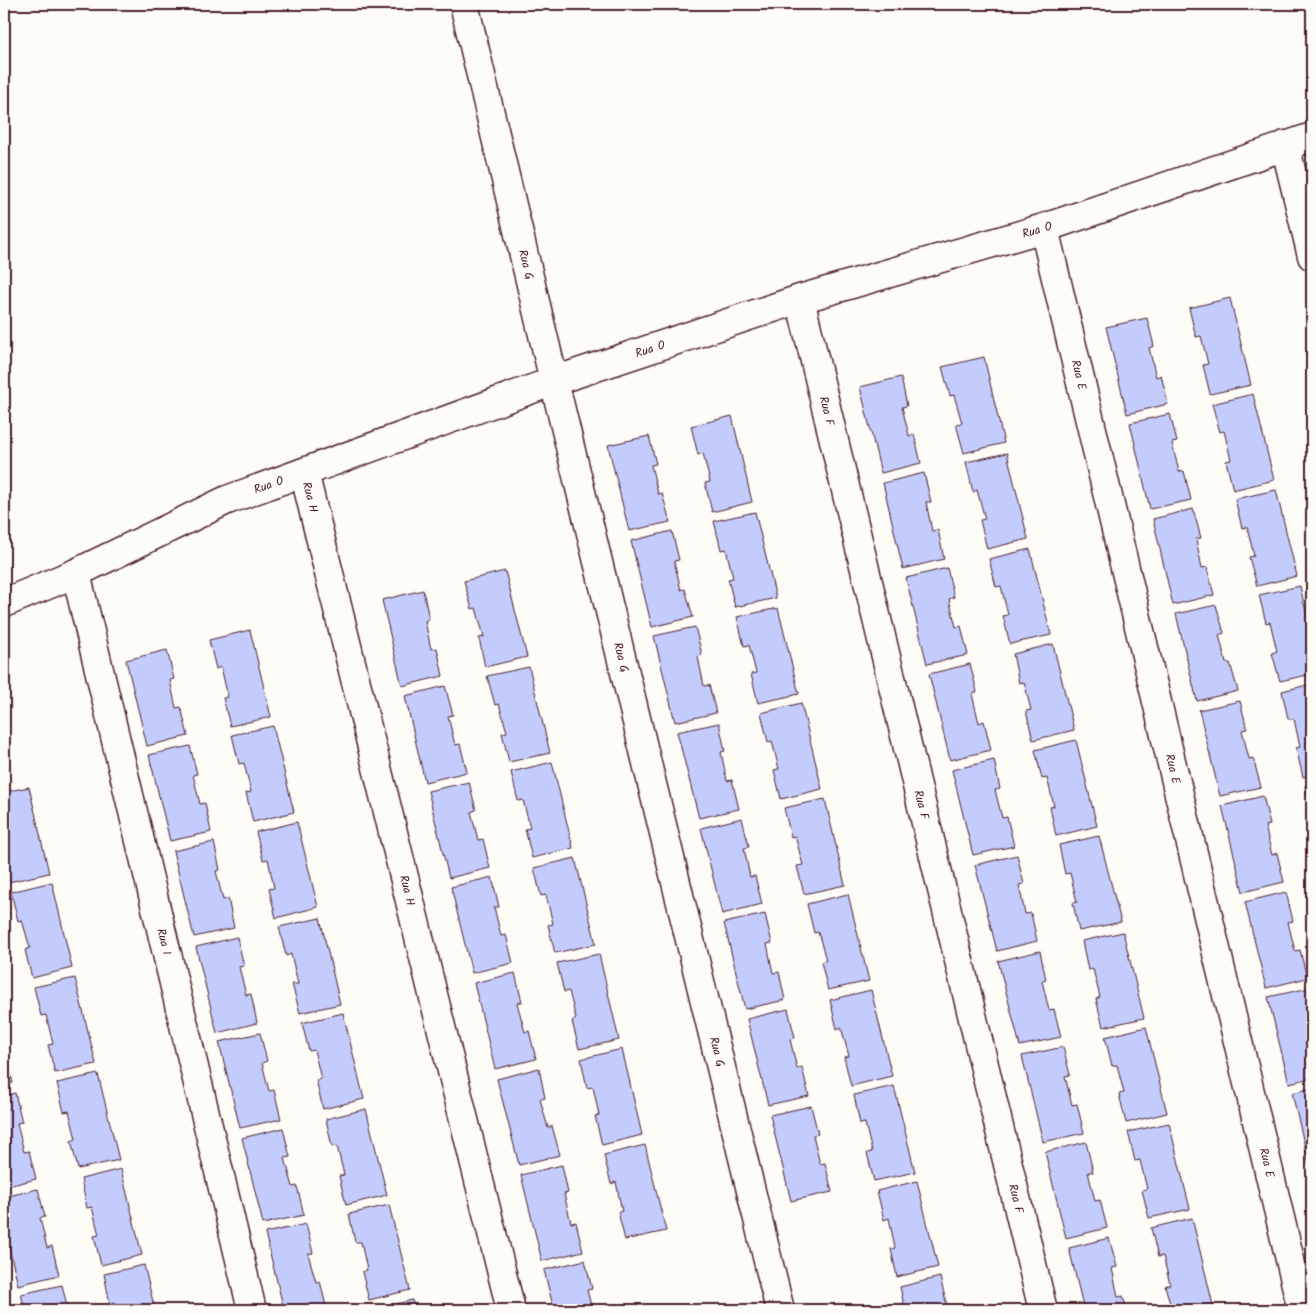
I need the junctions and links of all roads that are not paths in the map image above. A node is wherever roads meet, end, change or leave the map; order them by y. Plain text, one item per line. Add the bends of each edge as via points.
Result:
1 (464, 4) edge
2 (1312, 137) edge
3 (1285, 145) junction
4 (1044, 228) junction
5 (1312, 256) edge
6 (800, 299) junction
7 (554, 381) junction
8 (304, 472) junction
9 (76, 573) junction
10 (4, 603) edge
11 (252, 1310) edge
12 (511, 1310) edge
13 (780, 1310) edge
14 (1043, 1310) edge
15 (1302, 1310) edge

1 - 7 street, Rua G
2 - 3 street, Rua O
3 - 4 street, Rua O
3 - 5 street
4 - 6 street, Rua O
4 - 15 street, Rua E
6 - 7 street, Rua O
6 - 14 street, Rua F
7 - 8 street, Rua O
7 - 13 street, Rua G
8 - 9 street, Rua O via 227,500
8 - 12 street, Rua H
9 - 10 street, Rua O
9 - 11 street, Rua I

